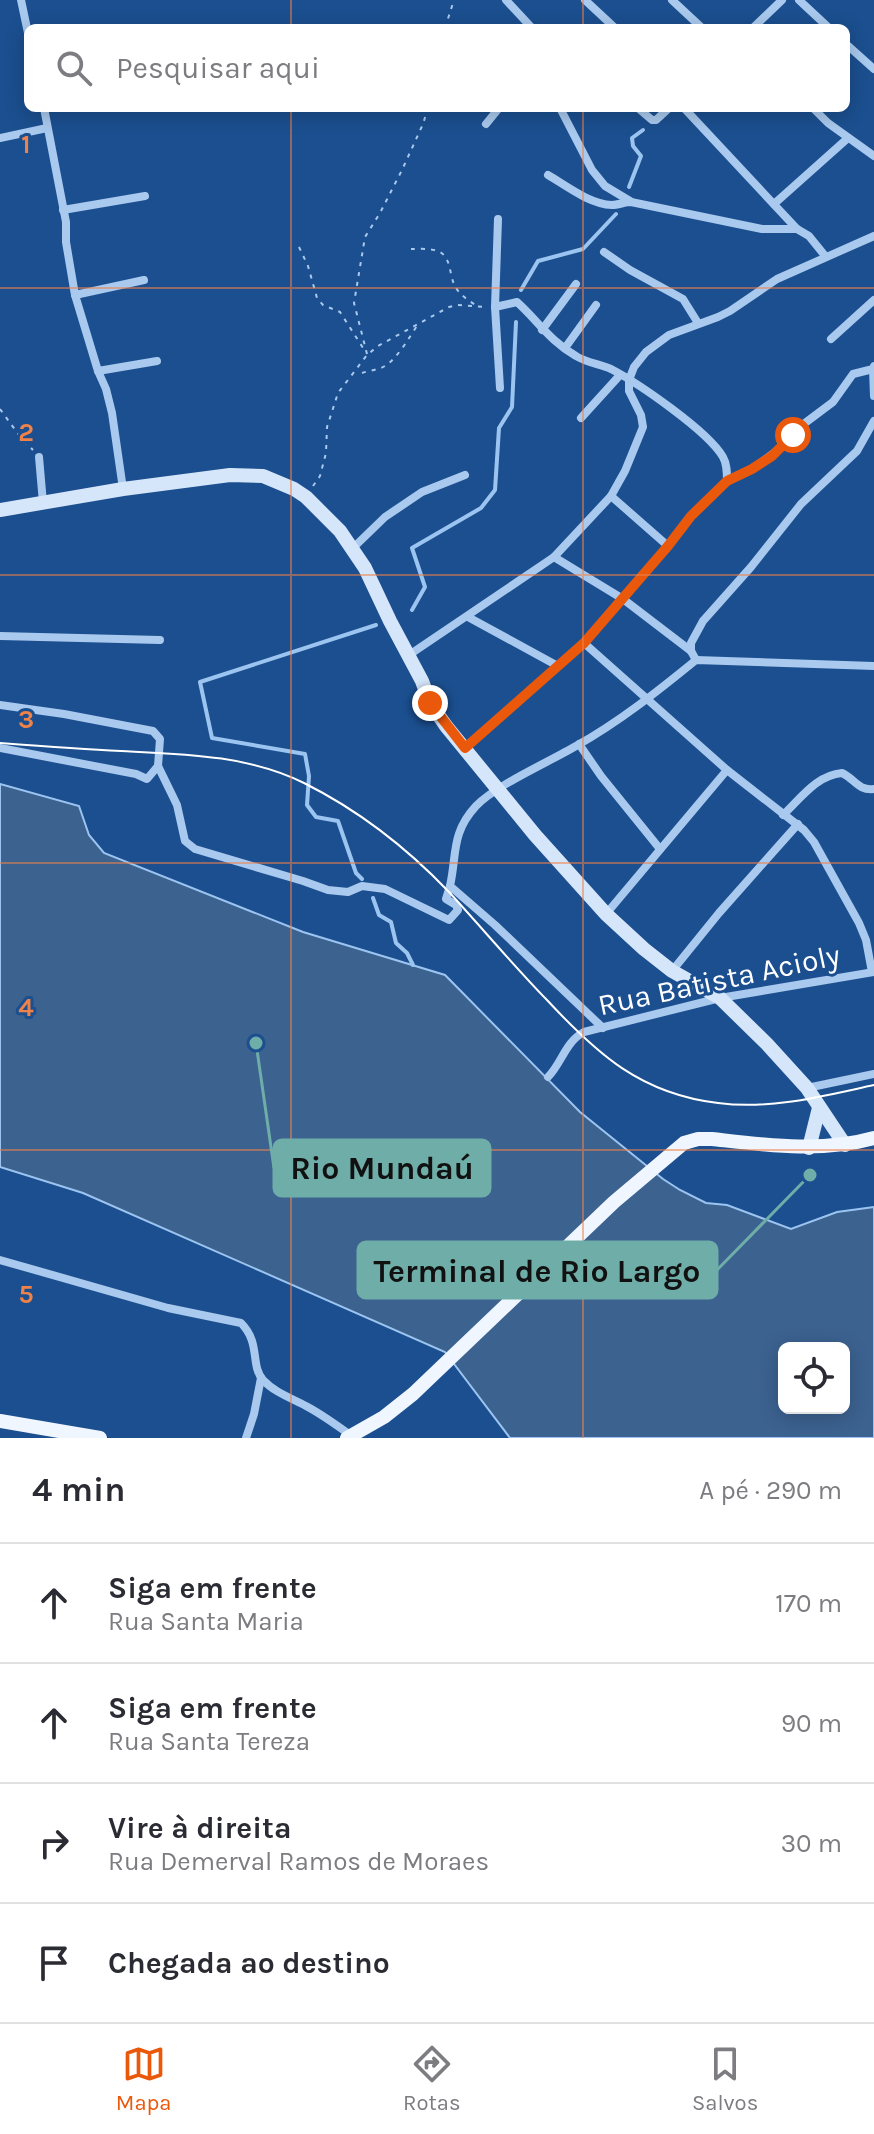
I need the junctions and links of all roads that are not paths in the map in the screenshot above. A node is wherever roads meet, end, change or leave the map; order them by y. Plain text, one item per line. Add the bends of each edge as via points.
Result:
1 (21, 0) edge
2 (506, 0) edge
3 (585, 0) edge
4 (672, 0) edge
5 (782, 0) edge
6 (799, 0) edge
7 (25, 24) edge
8 (528, 24) edge
9 (611, 24) edge
10 (698, 24) edge
11 (757, 24) edge
12 (825, 24) edge
13 (850, 48) edge
14 (874, 69) edge
15 (45, 112) edge
16 (496, 112) edge
17 (562, 112) edge
18 (643, 112) edge
19 (665, 112) edge
20 (688, 112) edge
21 (817, 112) edge
22 (486, 124) dead end
23 (47, 128) junction
24 (0, 138) edge
25 (848, 138) junction
26 (874, 156) edge
27 (548, 175) dead end
28 (145, 196) dead end
29 (631, 202) junction
30 (774, 204) junction
31 (63, 210) junction
32 (498, 219) dead end
33 (797, 229) junction
34 (874, 236) edge
35 (604, 252) dead end
36 (826, 257) junction
37 (144, 280) dead end
38 (576, 284) dead end
39 (75, 295) junction
40 (874, 300) edge
41 (596, 305) dead end
42 (495, 307) junction
43 (698, 323) junction
44 (542, 330) junction
45 (831, 339) dead end
46 (565, 348) junction
47 (157, 361) dead end
48 (873, 368) edge
49 (98, 371) junction
50 (625, 378) junction
51 (500, 388) dead end
52 (874, 396) edge
53 (581, 418) dead end
54 (874, 421) edge
55 (39, 457) road end
56 (465, 475) dead end
57 (727, 481) junction
58 (123, 489) junction
59 (611, 496) junction
60 (43, 503) junction
61 (0, 510) edge
62 (668, 546) junction
63 (353, 548) junction
64 (554, 557) junction
65 (623, 599) junction
66 (468, 617) junction
67 (0, 636) edge
68 (160, 640) dead end
69 (584, 643) junction
70 (691, 651) junction
71 (409, 655) junction
72 (696, 660) junction
73 (556, 665) junction
74 (874, 666) edge
75 (646, 700) junction
76 (0, 705) edge
77 (579, 744) junction
78 (0, 748) edge
79 (465, 748) junction
80 (158, 766) junction
81 (727, 770) junction
82 (498, 789) junction
83 (874, 789) edge
84 (783, 815) junction
85 (798, 824) junction
86 (660, 849) junction
87 (450, 886) junction
88 (606, 914) junction
89 (672, 971) junction
90 (873, 972) edge
91 (720, 998) junction
92 (603, 1028) junction
93 (874, 1074) edge
94 (548, 1077) dead end
95 (807, 1088) junction
96 (819, 1108) junction
97 (874, 1138) edge
98 (845, 1145) junction
99 (809, 1148) junction
100 (0, 1260) edge
101 (261, 1378) junction
102 (0, 1421) edge
103 (351, 1437) edge
104 (100, 1438) edge
105 (246, 1438) edge

1 - 7 street
2 - 8 street
3 - 9 street
4 - 10 street
5 - 11 street
6 - 12 street
13 - 14 street
15 - 23 street
16 - 22 street
17 - 29 street via 592,170 605,186
18 - 19 street via 656,120
20 - 30 street
21 - 25 street
23 - 24 street
23 - 31 street
25 - 26 street
25 - 30 street
27 - 29 street via 599,202
28 - 31 street
29 - 33 street via 762,229
30 - 33 street
31 - 39 street
32 - 42 street
33 - 36 street
34 - 36 street
35 - 43 street via 683,299
36 - 43 street
37 - 39 street
38 - 44 street
39 - 49 street
40 - 45 street
41 - 46 street
42 - 44 street via 517,302
42 - 51 street
43 - 50 street via 646,352
44 - 46 street
46 - 50 street
47 - 49 street
48 - 52 street
48 - 57 street via 853,374 833,402 782,447
49 - 58 street via 112,413
50 - 53 street
50 - 57 street via 710,441 727,464
50 - 59 street via 643,427
54 - 70 street via 857,451 801,504 703,621
55 - 60 street
56 - 63 street via 422,492
57 - 62 street
58 - 60 street
58 - 63 street via 230,475 263,476 306,497
59 - 62 street
59 - 64 street
60 - 61 street
62 - 65 street
63 - 71 street
64 - 65 street
64 - 66 street
65 - 69 street
65 - 70 street
66 - 71 street
66 - 73 street
67 - 68 street
69 - 73 street
69 - 75 street
70 - 72 street
71 - 79 street via 430,703
72 - 74 street
72 - 75 street
73 - 79 street
75 - 77 street
75 - 81 street
76 - 80 street via 153,731 160,739
77 - 82 street
77 - 86 street
78 - 80 street via 147,779
79 - 82 street
80 - 87 street via 177,805 185,841 195,849 328,890 385,889 449,920 458,910 446,899
81 - 84 street
81 - 86 street
82 - 87 street via 476,806 457,836
82 - 88 street
83 - 84 street via 834,774
84 - 85 street
85 - 89 street
85 - 90 street via 859,923
86 - 88 street
87 - 92 street
88 - 89 street
89 - 91 street
90 - 91 street, Rua Batista Acioly
91 - 92 street, Rua Batista Acioly
91 - 95 street
92 - 94 street, Rua Batista Acioly via 579,1034
93 - 95 street
95 - 96 street
96 - 98 street
96 - 99 street
97 - 98 main road
98 - 99 main road
99 - 103 main road via 698,1139 684,1143 413,1394
100 - 101 street via 241,1323 254,1341
101 - 103 street
101 - 105 street
102 - 104 main road

